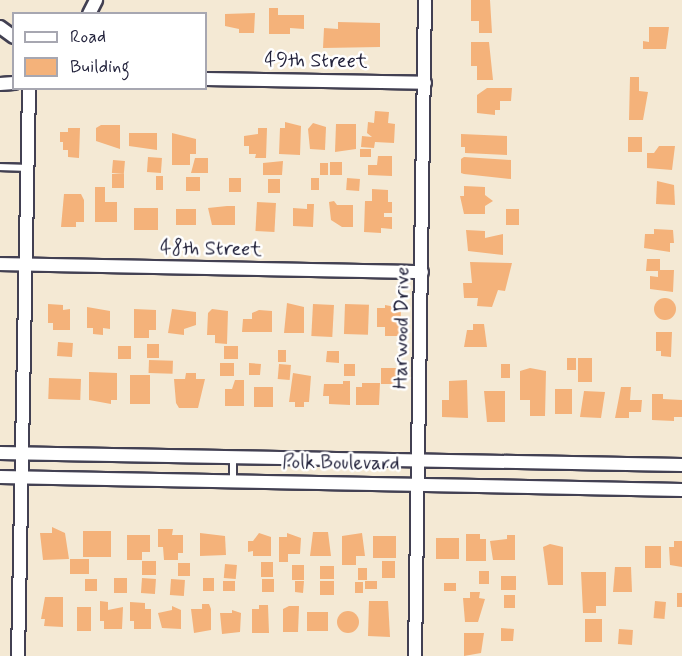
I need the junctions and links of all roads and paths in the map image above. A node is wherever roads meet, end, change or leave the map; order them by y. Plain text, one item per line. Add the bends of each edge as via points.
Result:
1 (425, 0) edge
2 (207, 79) edge
3 (425, 83) junction
4 (29, 90) edge
5 (0, 167) edge
6 (28, 168) junction
7 (0, 264) edge
8 (26, 265) junction
9 (422, 272) junction
10 (0, 453) edge
11 (23, 453) junction
12 (233, 456) junction
13 (418, 459) junction
14 (682, 465) edge
15 (0, 477) edge
16 (22, 478) junction
17 (233, 481) junction
18 (418, 483) junction
19 (682, 490) edge
20 (18, 656) edge
21 (415, 656) edge

1 - 3 street, Harwood Drive
2 - 3 street, 49th Street
3 - 9 street, Harwood Drive
4 - 6 street
5 - 6 lane
6 - 8 street
7 - 8 street, 48th Street
8 - 9 street, 48th Street
8 - 11 street
9 - 13 street, Harwood Drive
10 - 11 street, Polk Boulevard
11 - 12 street, Polk Boulevard
11 - 16 street
12 - 13 street, Polk Boulevard
12 - 17 lane
13 - 14 street, Polk Boulevard
13 - 18 street, Harwood Drive
15 - 16 street, Polk Boulevard
16 - 17 street, Polk Boulevard
16 - 20 street
17 - 18 street, Polk Boulevard
18 - 19 street, Polk Boulevard
18 - 21 street, Harwood Drive

